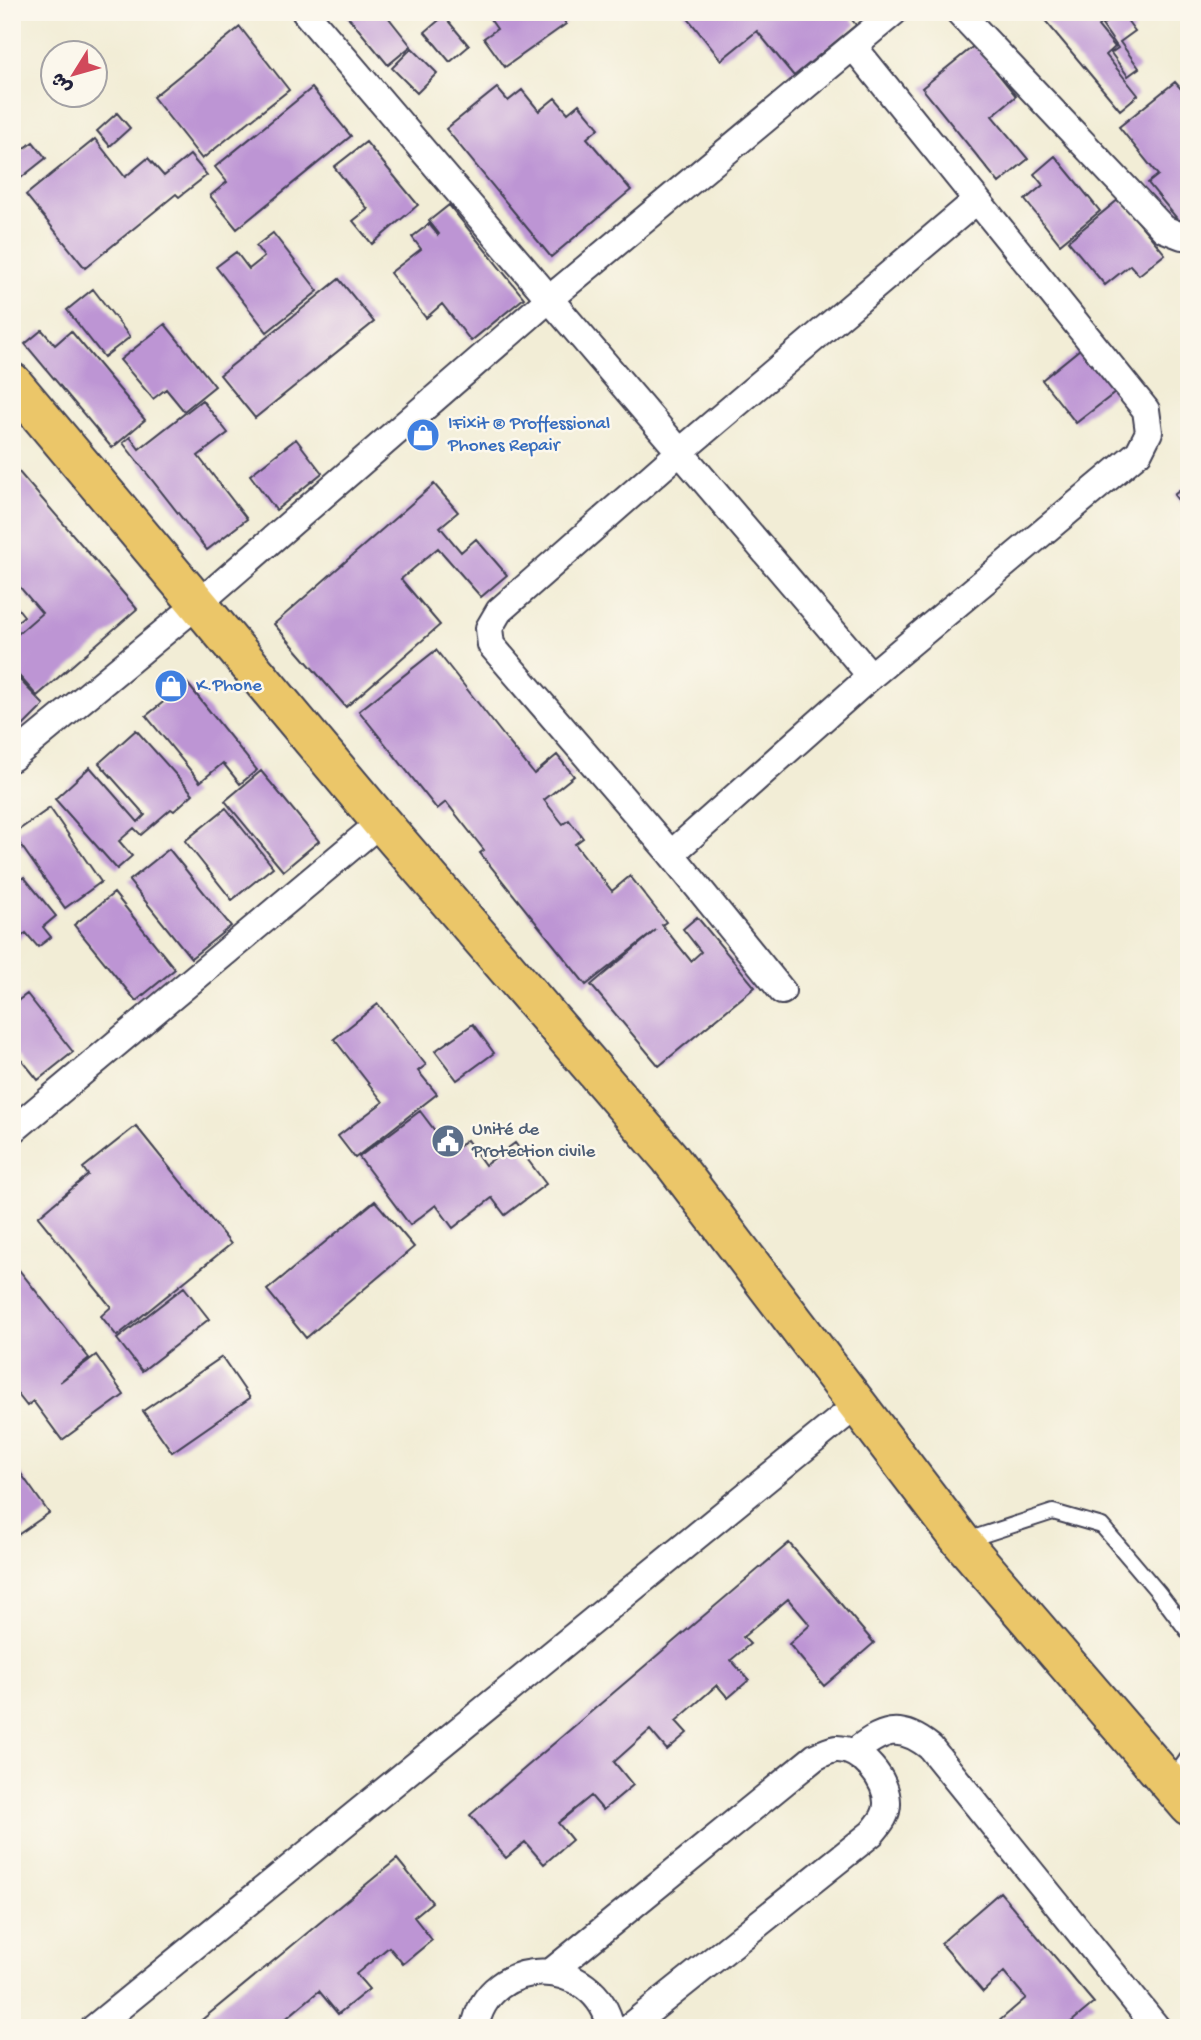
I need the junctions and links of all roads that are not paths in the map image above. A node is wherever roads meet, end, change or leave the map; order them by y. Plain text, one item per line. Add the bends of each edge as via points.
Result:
1 (305, 12) edge
2 (894, 12) edge
3 (959, 12) edge
4 (853, 46) junction
5 (978, 200) junction
6 (1189, 234) edge
7 (548, 300) junction
8 (12, 382) edge
9 (681, 451) junction
10 (198, 604) junction
11 (871, 676) junction
12 (12, 758) edge
13 (381, 822) junction
14 (671, 854) junction
15 (782, 990) dead end
16 (13, 1128) edge
17 (857, 1405) junction
18 (962, 1542) junction
19 (1189, 1633) edge
20 (853, 1753) junction
21 (1182, 1782) edge
22 (551, 1972) junction
23 (1148, 2024) edge
24 (94, 2028) edge
25 (475, 2028) edge
26 (611, 2028) edge
27 (628, 2028) edge

1 - 7 street
2 - 4 street
3 - 6 street via 1164,229
4 - 5 street
4 - 7 street
5 - 9 street
5 - 11 street via 1146,410 1149,432 1139,452
7 - 9 street
7 - 10 street
8 - 10 main road
9 - 11 street
9 - 14 street via 499,611 489,628 491,645
10 - 12 street
10 - 13 main road
11 - 14 street
13 - 16 street
13 - 17 main road via 668,1157
14 - 15 street
17 - 18 main road
17 - 24 street
18 - 19 lane via 1053,1512 1102,1526
18 - 21 main road
20 - 22 street via 835,1749 815,1757
20 - 23 street via 881,1733 895,1730 916,1735 930,1747
20 - 27 street via 884,1785 884,1818 872,1833
22 - 25 street via 528,1973 505,1982 488,1997
22 - 26 street via 575,1979 595,1994 609,2015

